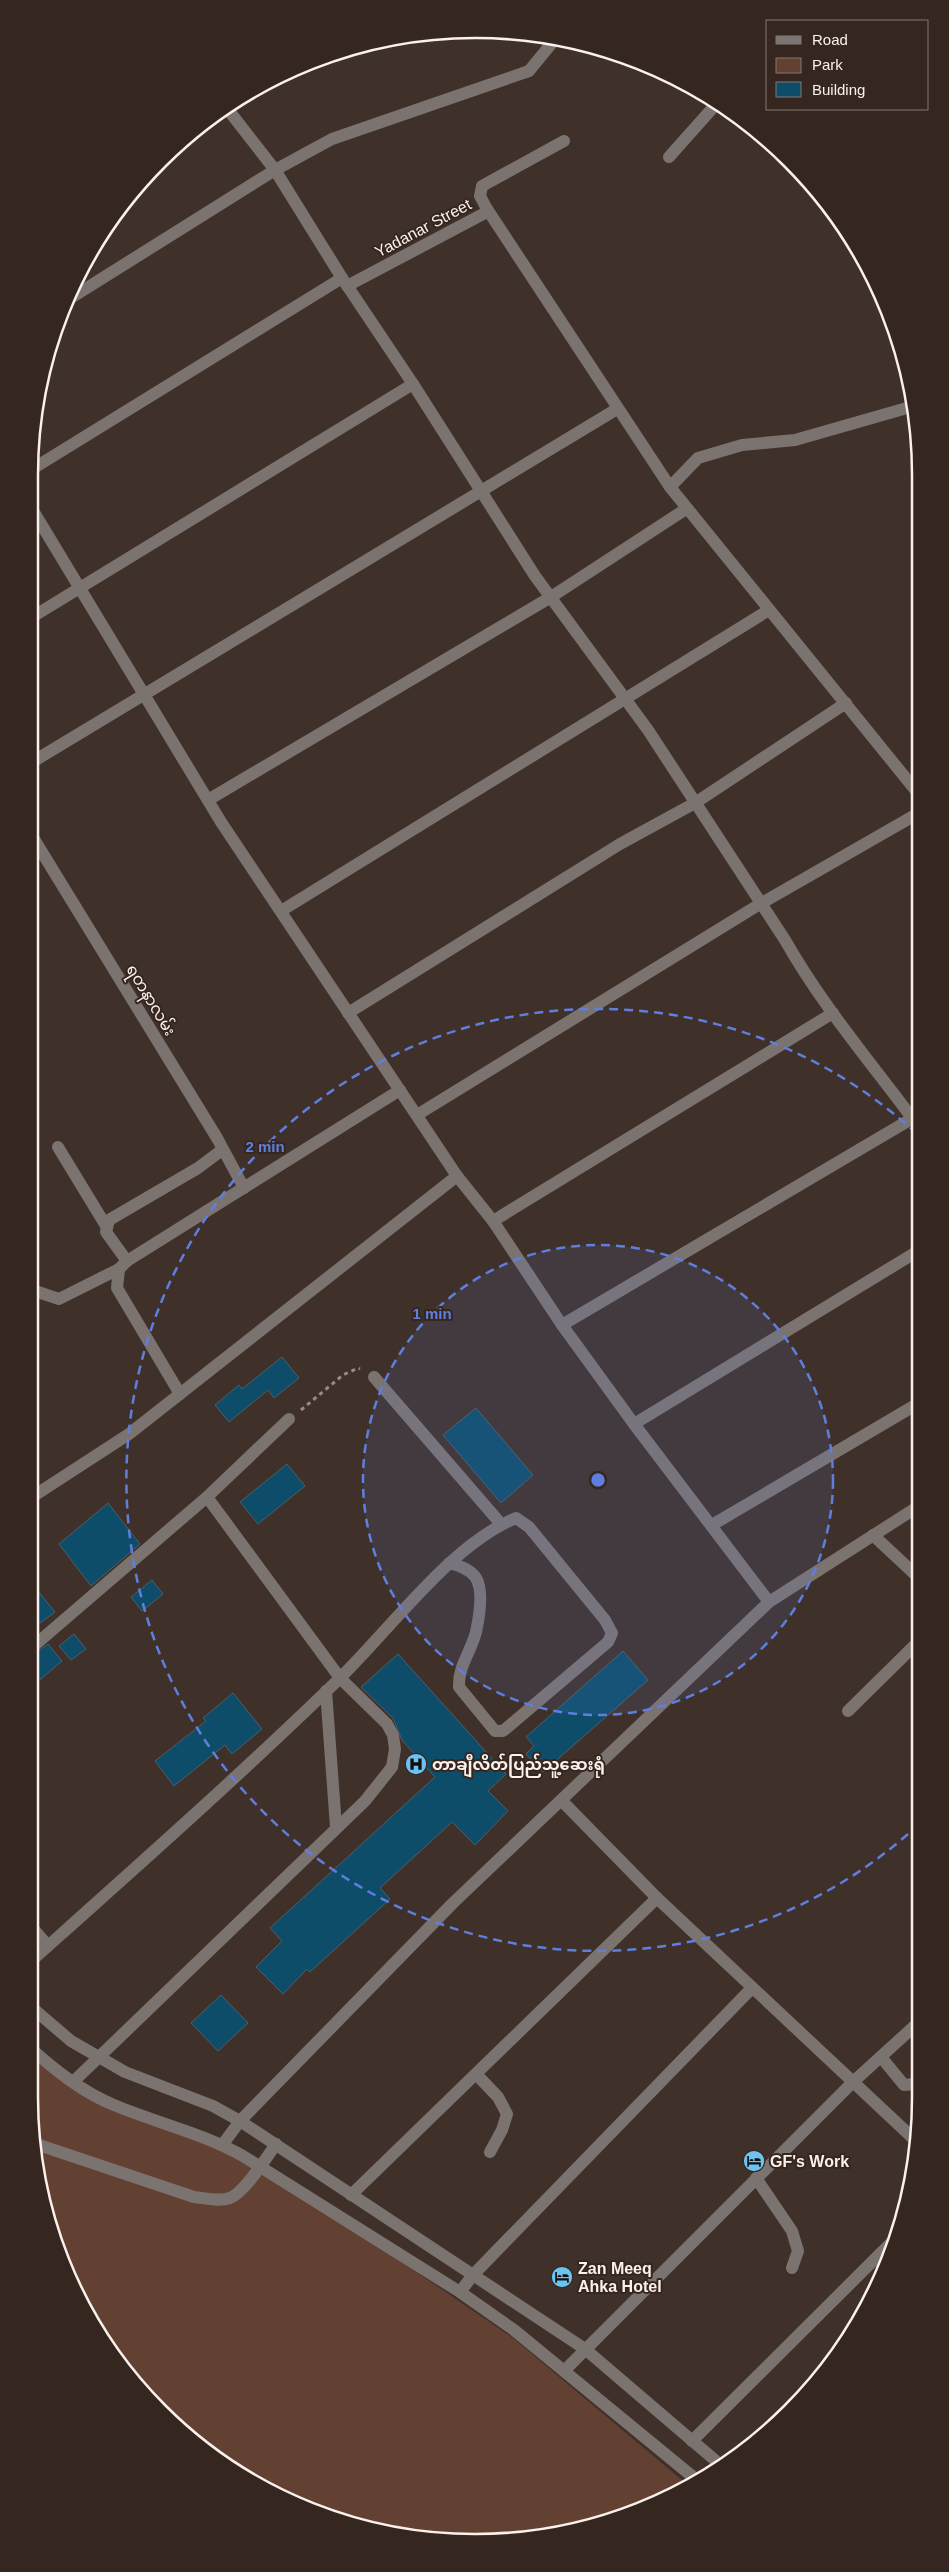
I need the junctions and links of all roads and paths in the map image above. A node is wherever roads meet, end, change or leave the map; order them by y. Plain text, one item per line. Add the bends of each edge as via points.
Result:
1 (551, 44) edge
2 (712, 108) edge
3 (230, 112) edge
4 (564, 141) dead end
5 (669, 157) dead end
6 (275, 170) junction
7 (487, 209) junction
8 (345, 282) junction
9 (77, 294) edge
10 (413, 384) junction
11 (906, 408) edge
12 (616, 409) junction
13 (38, 466) edge
14 (670, 488) junction
15 (481, 490) junction
16 (686, 509) junction
17 (38, 519) edge
18 (79, 588) junction
19 (551, 596) junction
20 (770, 610) junction
21 (38, 613) edge
22 (146, 694) junction
23 (625, 698) junction
24 (846, 704) junction
25 (38, 759) edge
26 (912, 786) edge
27 (208, 800) junction
28 (695, 803) junction
29 (912, 817) edge
30 (38, 845) edge
31 (760, 904) junction
32 (281, 911) junction
33 (348, 1013) junction
34 (833, 1013) junction
35 (400, 1090) junction
36 (417, 1115) junction
37 (912, 1115) edge
38 (912, 1122) edge
39 (58, 1146) dead end
40 (222, 1150) junction
41 (458, 1176) junction
42 (244, 1188) junction
43 (493, 1221) junction
44 (106, 1226) junction
45 (912, 1255) edge
46 (123, 1265) junction
47 (38, 1292) edge
48 (562, 1325) junction
49 (374, 1377) joint
50 (180, 1394) junction
51 (912, 1407) edge
52 (289, 1419) joint
53 (634, 1424) junction
54 (38, 1493) edge
55 (207, 1497) junction
56 (912, 1511) edge
57 (501, 1524) junction
58 (712, 1525) junction
59 (874, 1535) junction
60 (450, 1563) junction
61 (912, 1571) edge
62 (769, 1602) junction
63 (38, 1642) edge
64 (912, 1648) edge
65 (340, 1678) junction
66 (326, 1691) junction
67 (848, 1711) dead end
68 (562, 1801) junction
69 (336, 1827) junction
70 (656, 1898) junction
71 (38, 1934) edge
72 (48, 1946) junction
73 (38, 1955) edge
74 (752, 1988) junction
75 (38, 2013) edge
76 (912, 2028) edge
77 (38, 2055) edge
78 (98, 2056) junction
79 (881, 2057) junction
80 (476, 2074) junction
81 (73, 2082) junction
82 (853, 2082) junction
83 (912, 2084) edge
84 (240, 2121) junction
85 (910, 2135) edge
86 (222, 2144) junction
87 (276, 2144) junction
88 (40, 2145) edge
89 (490, 2152) dead end
90 (260, 2166) junction
91 (756, 2178) junction
92 (351, 2194) junction
93 (883, 2251) edge
94 (792, 2268) dead end
95 (473, 2275) junction
96 (460, 2292) junction
97 (586, 2349) junction
98 (564, 2371) junction
99 (692, 2441) junction
100 (716, 2461) edge
101 (692, 2476) edge

1 - 6 street via 529,71 332,139
2 - 5 street
3 - 6 street
4 - 7 street, Yadanar Street via 482,186 480,196
6 - 8 street
6 - 9 street
7 - 8 street, Yadanar Street via 485,213
7 - 12 street
8 - 10 street
8 - 13 street, Yadanar Street
10 - 15 street
10 - 18 street
11 - 14 street via 795,440 742,445 698,458
12 - 14 street
12 - 15 street
14 - 16 street
15 - 19 street
15 - 22 street
16 - 19 street
16 - 20 street
17 - 18 street
18 - 21 street
18 - 22 street
19 - 23 street
19 - 27 street
20 - 23 street
20 - 24 street
22 - 25 street
22 - 27 street
23 - 28 street
23 - 32 street
24 - 26 street
24 - 28 street
27 - 32 street
28 - 31 street
28 - 33 street via 620,844
29 - 31 street
30 - 40 street, ရတနာလမ်း
31 - 34 street
31 - 36 street
32 - 33 street
33 - 35 street
34 - 37 street
34 - 43 street
35 - 36 street
35 - 42 street
36 - 41 street
38 - 48 street
39 - 44 street
40 - 42 street, ရတနာလမ်း
40 - 44 street via 198,1168 109,1220
41 - 43 street
41 - 50 street
42 - 46 street
43 - 48 street
44 - 46 street
45 - 53 street
46 - 47 street via 59,1300
46 - 50 street via 117,1288
48 - 53 street
49 - 52 path via 358,1368 343,1375
49 - 57 street
50 - 54 street via 129,1434
51 - 58 street
52 - 55 street
53 - 58 street
55 - 63 street
55 - 65 street
56 - 59 street
57 - 60 street
57 - 60 street via 516,1518 529,1527 605,1620 612,1633 608,1642 503,1731 495,1731 459,1687 460,1668 476,1633 480,1600 476,1579 465,1568
58 - 62 street
59 - 61 street
59 - 62 street
60 - 65 street
62 - 68 street
64 - 67 street
65 - 66 street
65 - 69 street via 387,1724 396,1749 392,1767 365,1801
66 - 69 street
66 - 72 street
68 - 70 street
68 - 84 street via 453,1903
69 - 78 street
70 - 74 street
70 - 80 street
71 - 72 street
72 - 73 street
74 - 82 street
74 - 95 street
75 - 78 street via 71,2041
76 - 79 street
77 - 81 street
78 - 81 street
78 - 84 street via 125,2072 214,2106
79 - 82 street
79 - 83 street via 904,2085
80 - 89 street via 498,2098 507,2114
80 - 92 street
81 - 86 street via 113,2105
82 - 85 street
82 - 91 street
84 - 86 street
84 - 87 street
86 - 90 street
87 - 90 street
87 - 92 street
88 - 90 street via 194,2197 215,2199 230,2198
90 - 96 street
91 - 94 street via 792,2231 798,2251
91 - 97 street
92 - 95 street
93 - 99 street
95 - 96 street
95 - 97 street
96 - 98 street
97 - 98 street
97 - 99 street
98 - 101 street
99 - 100 street

